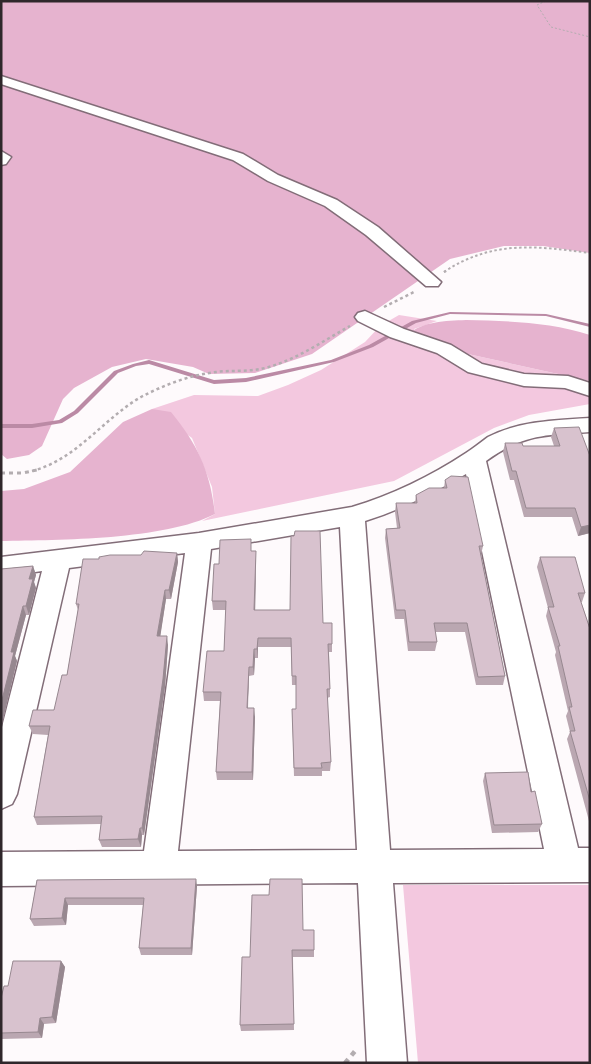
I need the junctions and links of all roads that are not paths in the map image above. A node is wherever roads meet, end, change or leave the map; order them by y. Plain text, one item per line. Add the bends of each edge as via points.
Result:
1 (1, 80) edge
2 (1, 155) edge
3 (1, 161) edge
4 (432, 282) road end
5 (366, 317) road end
6 (590, 390) edge
7 (590, 425) edge
8 (474, 459) junction
9 (352, 516) junction
10 (198, 542) junction
11 (58, 561) junction
12 (1, 567) edge
13 (1, 794) edge
14 (577, 866) edge
15 (374, 867) junction
16 (159, 868) junction
17 (1, 869) edge
18 (387, 1063) edge

1 - 4 street via 238,157 273,178 331,202 372,231
2 - 3 street via 4,157
5 - 6 street via 397,333 444,349 475,368 524,380 572,383
7 - 8 street via 536,429 497,442
8 - 9 street via 382,507
8 - 14 street
9 - 10 street
9 - 15 street
10 - 11 street
10 - 16 street
11 - 12 street
11 - 13 street
14 - 15 street
15 - 16 street
15 - 18 street
16 - 17 street

